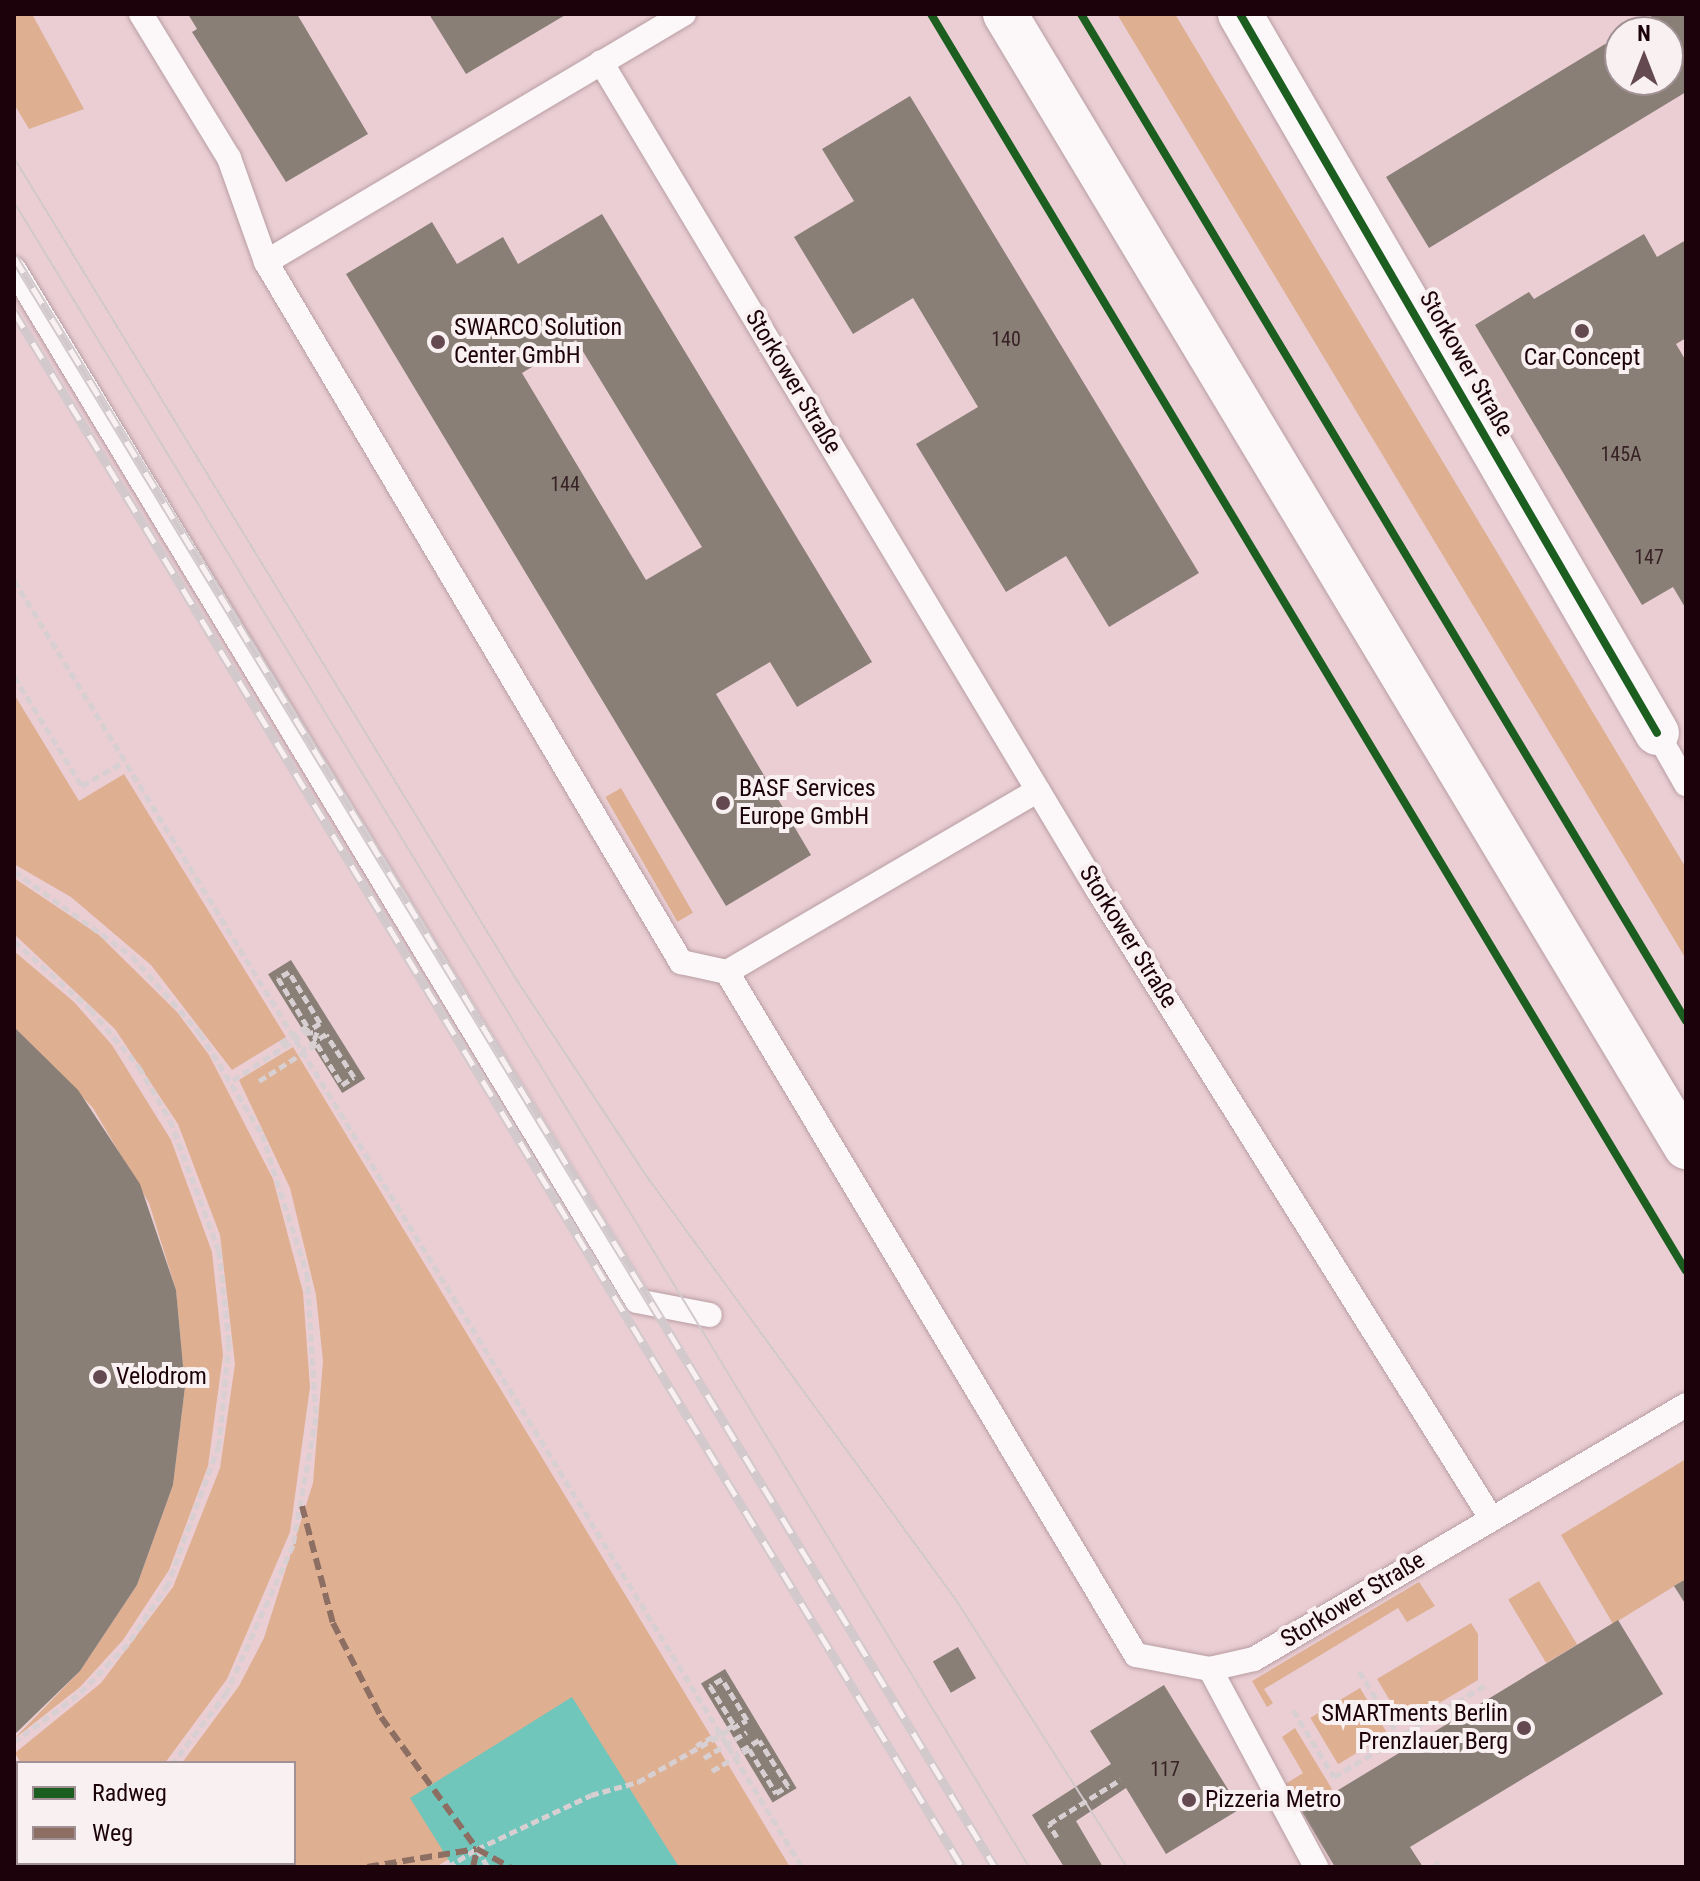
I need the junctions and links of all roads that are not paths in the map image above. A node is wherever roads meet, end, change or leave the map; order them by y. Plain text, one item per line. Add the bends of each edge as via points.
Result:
1 (141, 14) edge
2 (684, 14) edge
3 (1005, 14) edge
4 (1240, 14) edge
5 (601, 62) junction
6 (266, 262) junction
7 (14, 269) edge
8 (1657, 733) joint
9 (1686, 784) edge
10 (1038, 790) junction
11 (727, 972) junction
12 (1686, 1147) edge
13 (710, 1315) dead end
14 (1686, 1405) edge
15 (1491, 1518) junction
16 (1210, 1669) junction
17 (1316, 1867) edge

1 - 6 lane via 229,158
2 - 5 lane
3 - 12 main road
4 - 8 main road, Storkower Straße
5 - 6 lane
5 - 10 lane, Storkower Straße
6 - 11 lane via 681,962
7 - 13 lane via 637,1301
8 - 9 lane
10 - 11 lane
10 - 15 lane, Storkower Straße
11 - 16 lane via 1136,1655
14 - 15 lane, Storkower Straße
15 - 16 lane, Storkower Straße via 1254,1659
16 - 17 lane

